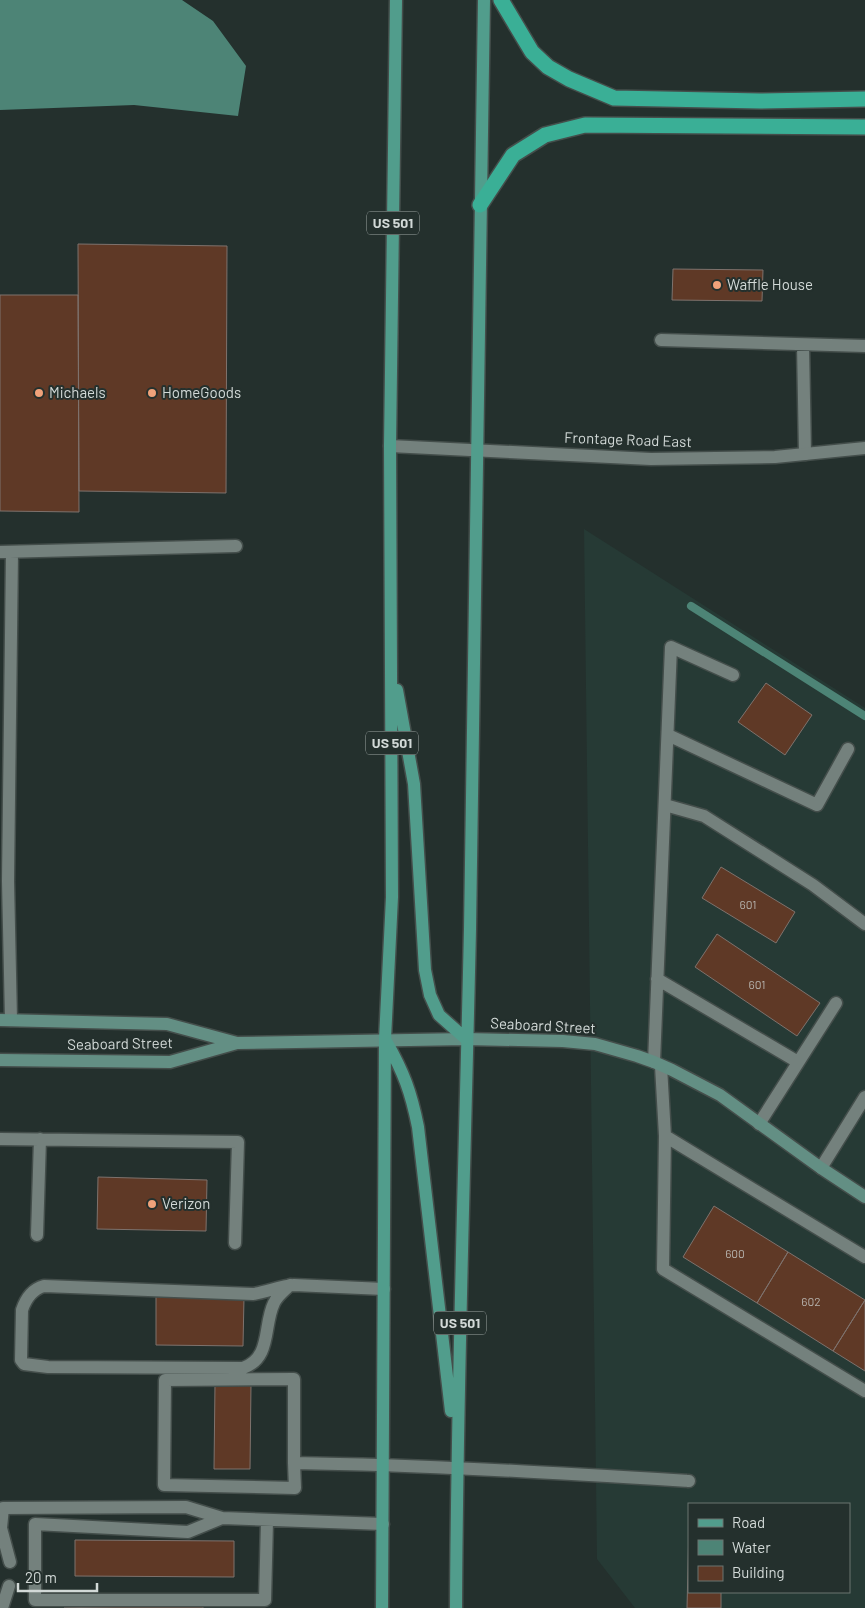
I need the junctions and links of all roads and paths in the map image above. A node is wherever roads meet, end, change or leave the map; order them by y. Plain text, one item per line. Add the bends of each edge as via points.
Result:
1 (396, 0) edge
2 (484, 0) edge
3 (502, 0) edge
4 (865, 99) edge
5 (865, 126) edge
6 (480, 205) junction
7 (661, 340) dead end
8 (803, 345) junction
9 (865, 346) edge
10 (390, 446) junction
11 (865, 448) edge
12 (478, 450) junction
13 (805, 454) junction
14 (236, 546) dead end
15 (6, 552) edge
16 (391, 655) junction
17 (733, 675) dead end
18 (668, 735) junction
19 (848, 749) dead end
20 (664, 805) junction
21 (865, 924) edge
22 (657, 979) junction
23 (836, 1003) dead end
24 (6, 1020) edge
25 (385, 1039) junction
26 (466, 1039) junction
27 (237, 1043) junction
28 (0, 1060) edge
29 (798, 1062) junction
30 (658, 1064) junction
31 (865, 1097) edge
32 (759, 1124) junction
33 (665, 1136) junction
34 (0, 1139) edge
35 (40, 1140) junction
36 (821, 1168) junction
37 (865, 1197) edge
38 (38, 1235) dead end
39 (235, 1243) dead end
40 (865, 1257) edge
41 (290, 1285) junction
42 (384, 1288) junction
43 (865, 1391) edge
44 (456, 1462) junction
45 (294, 1463) junction
46 (383, 1464) junction
47 (689, 1481) dead end
48 (222, 1518) junction
49 (267, 1521) junction
50 (383, 1524) junction
51 (1, 1532) edge
52 (10, 1562) dead end
53 (10, 1586) dead end
54 (237, 1604) edge
55 (1, 1607) edge
56 (382, 1608) edge
57 (456, 1608) edge

1 - 10 main road, US 501
2 - 6 main road, US 501
3 - 4 highway via 532,52 548,67 614,98
5 - 6 highway via 585,124 545,135 514,155
6 - 12 main road, US 501
7 - 8 street
8 - 9 street
8 - 13 street
10 - 12 street, Frontage Road East
10 - 16 main road, US 501
11 - 13 street, Frontage Road East
12 - 13 street, Frontage Road East via 651,459
12 - 26 main road, US 501
14 - 15 street
15 - 24 street
16 - 25 main road, US 501 via 392,897
16 - 26 main road via 414,784 425,970 439,1015
17 - 18 street via 671,647
18 - 19 street via 817,805
18 - 20 street
20 - 21 street via 704,816 813,884
20 - 22 street
22 - 29 street
22 - 30 street
23 - 29 street
24 - 27 street, Seaboard Street via 167,1024
25 - 26 street, Seaboard Street
25 - 27 street, Seaboard Street
25 - 42 main road, US 501
25 - 44 main road via 401,1068 418,1127
26 - 30 street, Seaboard Street via 596,1044
26 - 44 main road, US 501
27 - 28 street, Seaboard Street via 170,1062
29 - 32 street
30 - 32 street, Seaboard Street via 720,1095
30 - 33 street
31 - 36 street
32 - 36 street, Seaboard Street
33 - 40 street
33 - 43 street via 663,1269
34 - 35 street
35 - 38 street
35 - 39 street via 238,1142
36 - 37 street, Seaboard Street
41 - 41 street via 254,1294 44,1286 31,1294 22,1310 21,1360 24,1364 48,1367 243,1368 252,1365 259,1357 274,1303
41 - 42 street
42 - 46 main road, US 501
44 - 46 street
44 - 47 street
44 - 57 main road, US 501
45 - 45 street via 294,1379 165,1380 164,1485 295,1488
45 - 46 street
46 - 50 main road, US 501
48 - 49 street
48 - 51 street via 186,1507 3,1508
48 - 54 street via 188,1532 35,1524 35,1600
49 - 50 street
49 - 54 street via 265,1600
50 - 56 main road, US 501
51 - 52 street
53 - 55 street

